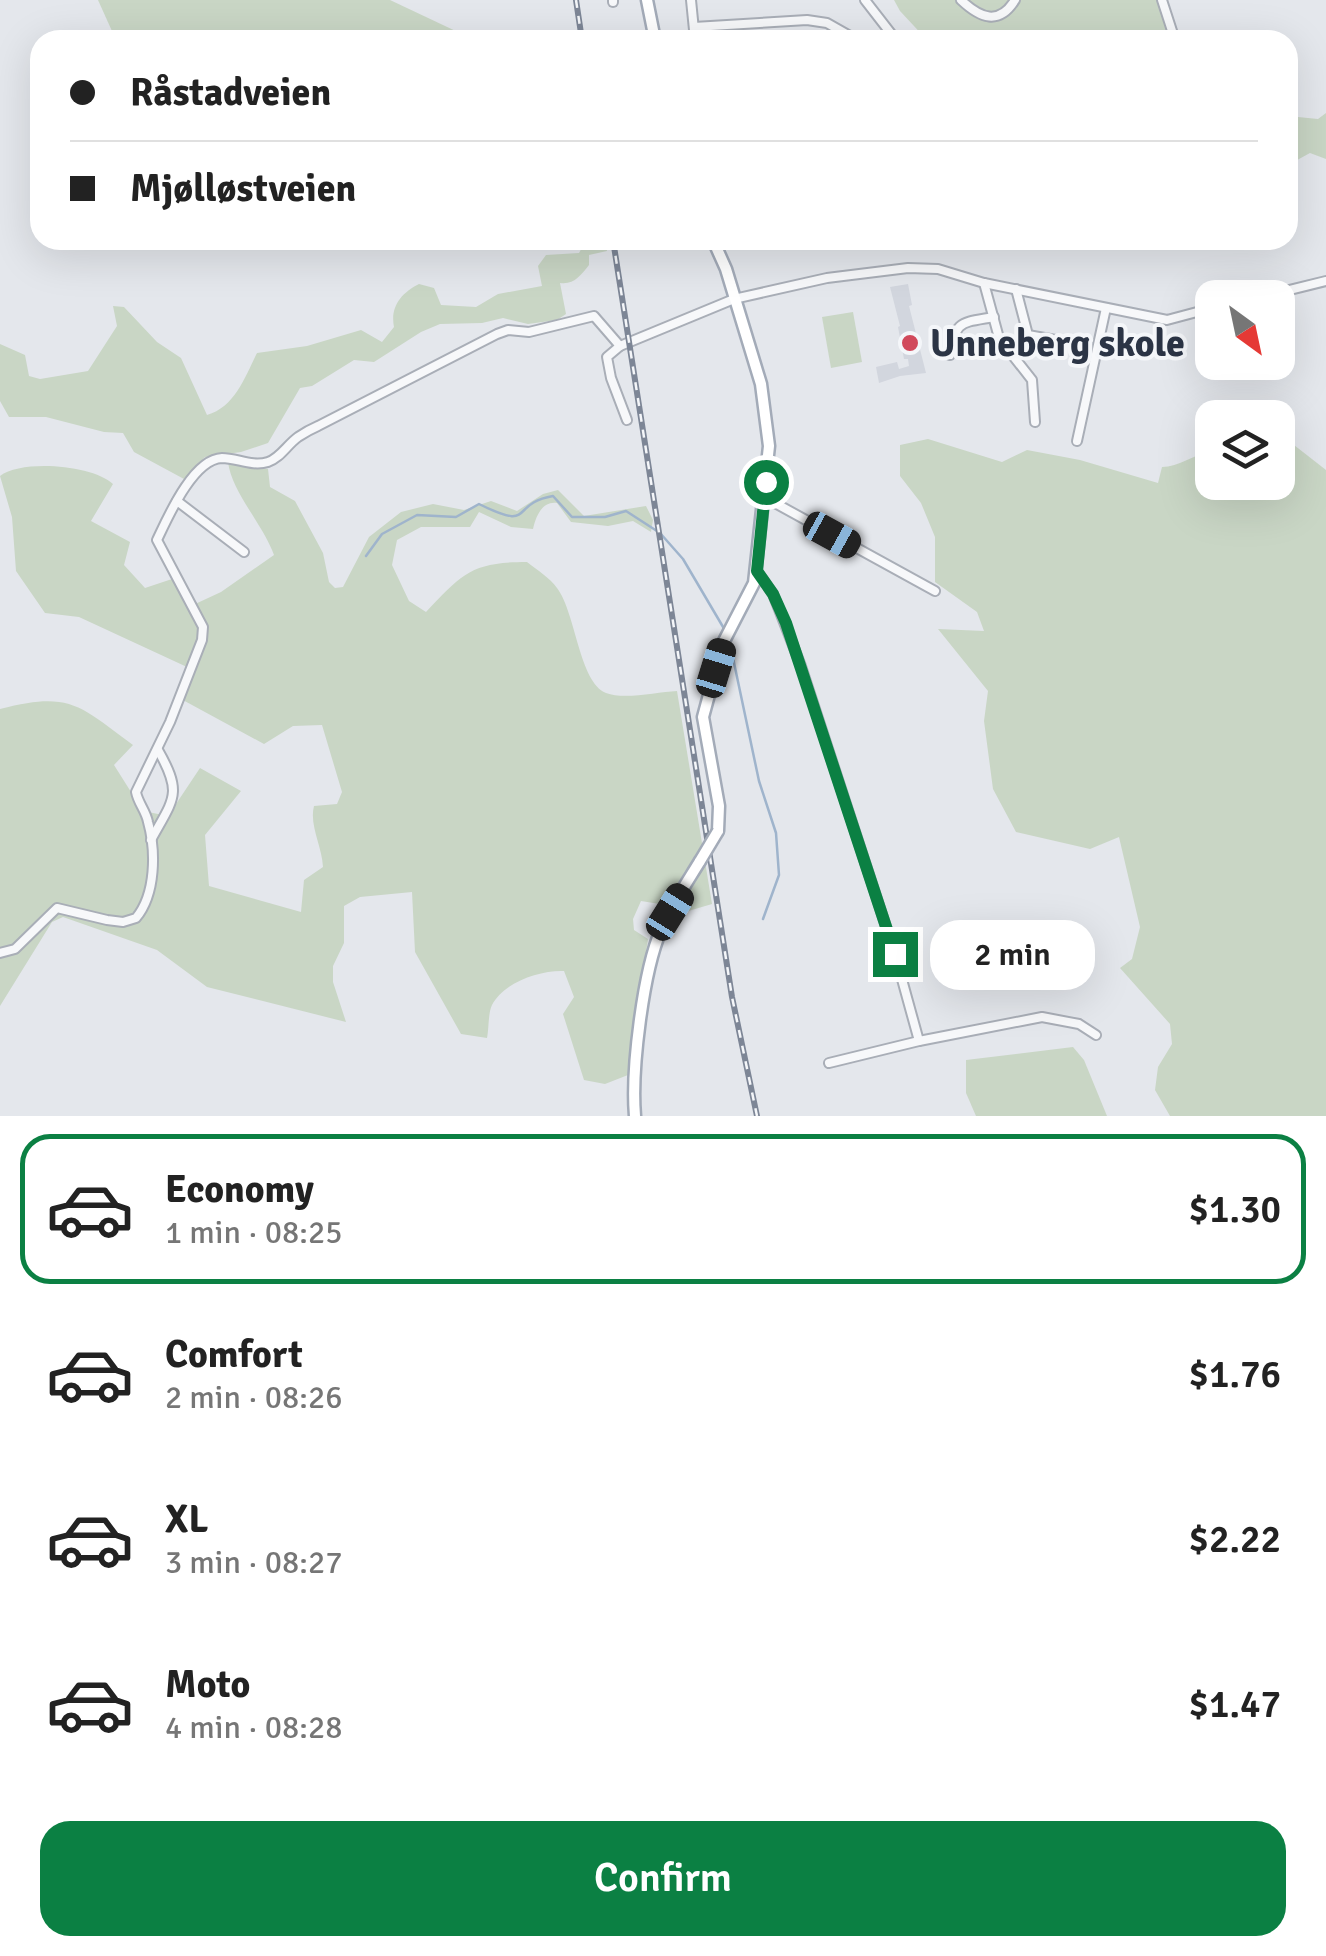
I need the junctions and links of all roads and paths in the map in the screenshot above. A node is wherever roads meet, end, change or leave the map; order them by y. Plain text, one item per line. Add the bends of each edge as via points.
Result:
1 (646, 0) edge
2 (690, 0) edge
3 (865, 0) edge
4 (961, 0) edge
5 (1014, 0) edge
6 (1162, 0) edge
7 (694, 27) junction
8 (653, 30) edge
9 (694, 30) edge
10 (840, 30) edge
11 (888, 30) edge
12 (1172, 30) edge
13 (716, 250) edge
14 (1326, 281) edge
15 (984, 282) junction
16 (1016, 289) junction
17 (1295, 289) edge
18 (734, 300) junction
19 (1106, 308) junction
20 (1195, 312) edge
21 (994, 317) junction
22 (1061, 341) dead end
23 (620, 346) junction
24 (950, 356) dead end
25 (627, 420) dead end
26 (1035, 422) dead end
27 (1077, 441) dead end
28 (764, 497) junction
29 (177, 501) junction
30 (244, 552) dead end
31 (757, 571) junction
32 (935, 591) dead end
33 (158, 750) junction
34 (151, 840) junction
35 (0, 953) edge
36 (1096, 1035) dead end
37 (919, 1041) junction
38 (829, 1063) dead end
39 (635, 1116) edge

1 - 8 main road
2 - 7 street
3 - 11 street
4 - 5 street via 991,18 1005,14
6 - 12 street
7 - 9 street
7 - 10 street via 807,20
13 - 18 main road
14 - 17 street
15 - 16 street
15 - 18 street via 908,268
15 - 21 street
16 - 19 street
16 - 22 street via 1028,336
18 - 23 street
18 - 28 main road via 766,404
19 - 20 street via 1166,320
19 - 27 street
21 - 24 street via 962,323
21 - 26 street via 999,338 1032,380
23 - 25 street via 607,357
23 - 29 street via 594,316 496,334 296,438 269,462 210,460
28 - 31 main road
28 - 32 street
29 - 30 street
29 - 33 street via 156,540 202,628 202,640
31 - 37 street via 786,623
31 - 39 main road, bridge via 724,642 703,717 720,806 718,831 653,950 634,1078
33 - 34 street via 136,792
33 - 34 street via 174,792
34 - 35 street via 150,892 136,918 123,922 56,908 15,949
36 - 37 street via 1079,1024 1042,1018
37 - 38 street

